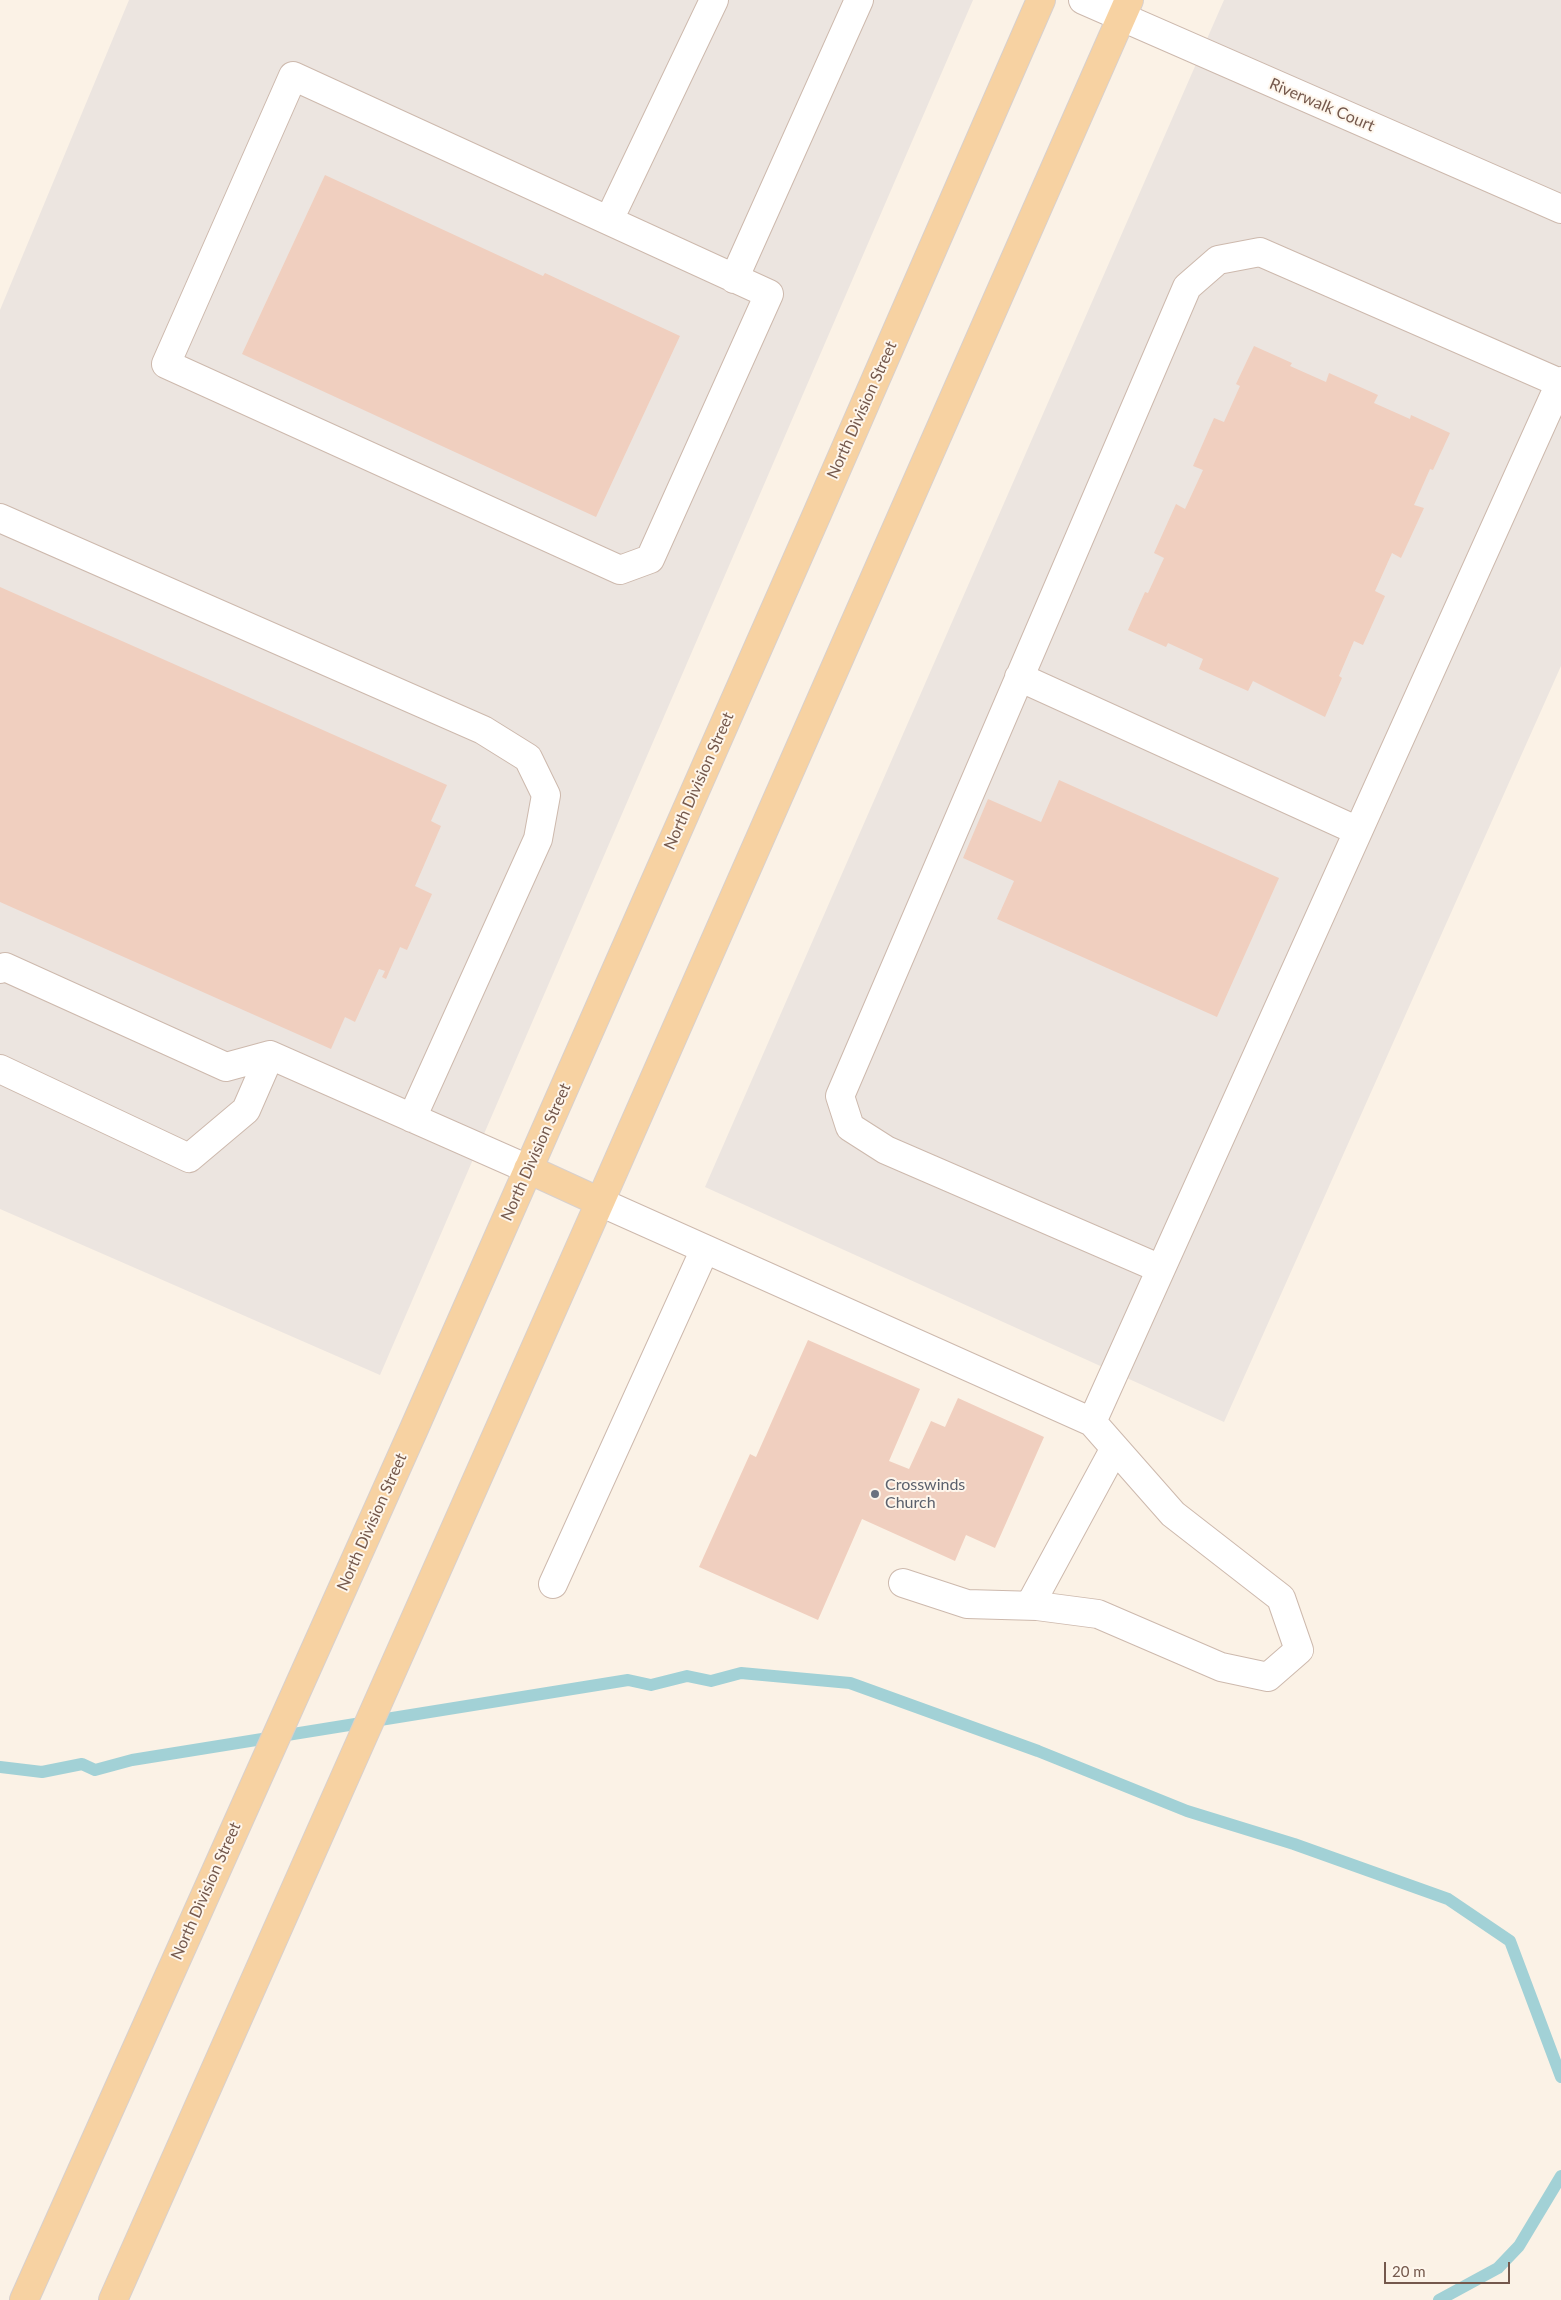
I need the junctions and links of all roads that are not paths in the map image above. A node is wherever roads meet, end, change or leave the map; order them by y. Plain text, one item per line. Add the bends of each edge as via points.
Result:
1 (714, 0) edge
2 (859, 0) edge
3 (1041, 0) edge
4 (1083, 0) edge
5 (1125, 9) edge
6 (1561, 209) edge
7 (609, 220) junction
8 (734, 279) junction
9 (1560, 382) edge
10 (0, 518) edge
11 (1018, 677) junction
12 (1358, 831) junction
13 (0, 968) edge
14 (270, 1055) junction
15 (0, 1069) edge
16 (412, 1118) junction
17 (528, 1169) junction
18 (600, 1202) junction
19 (706, 1249) junction
20 (1161, 1269) junction
21 (1092, 1422) junction
22 (1115, 1448) junction
23 (903, 1583) dead end
24 (553, 1584) dead end
25 (1030, 1605) junction
26 (24, 2300) edge
27 (113, 2300) edge

1 - 7 street
2 - 8 street
3 - 17 main road, North Division Street
4 - 5 street, Riverwalk Court
5 - 6 street, Riverwalk Court
5 - 18 main road
7 - 8 street
7 - 8 street via 293,76 166,364 620,570 650,559 769,294
9 - 11 street via 1260,252 1218,260 1187,287
9 - 12 street
10 - 16 street via 483,730 528,758 546,795 538,839
11 - 12 street
11 - 20 street via 840,1096 850,1127 886,1150
12 - 20 street
13 - 14 street via 5,967 226,1066
14 - 15 street via 246,1110 189,1158
14 - 16 street
16 - 17 street
17 - 18 main road
17 - 26 main road, North Division Street
18 - 19 street
18 - 27 main road
19 - 21 street
19 - 24 street
20 - 21 street
21 - 22 street
22 - 25 street
22 - 25 street via 1173,1514 1281,1598 1299,1650 1268,1677 1221,1667 1098,1614
23 - 25 street via 967,1604

